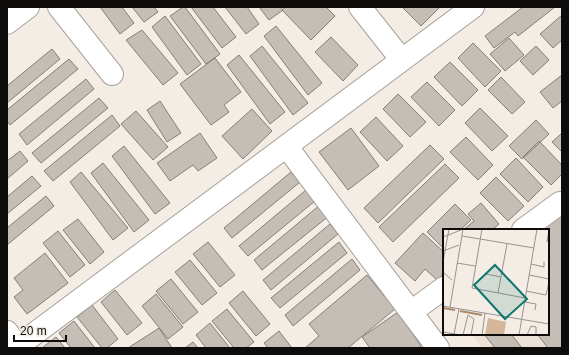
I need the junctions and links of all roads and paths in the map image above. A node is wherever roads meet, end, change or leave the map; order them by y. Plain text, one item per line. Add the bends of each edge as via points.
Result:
1 (28, 7) edge
2 (60, 7) edge
3 (360, 7) edge
4 (473, 7) edge
5 (7, 23) edge
6 (402, 59) junction
7 (112, 74) dead end
8 (287, 147) junction
9 (560, 203) dead end
10 (524, 229) edge
11 (443, 289) edge
12 (411, 312) junction
13 (15, 342) edge
14 (438, 348) edge

1 - 5 street
2 - 7 street
3 - 6 street
4 - 6 street
6 - 8 street
8 - 12 street
8 - 13 street
9 - 10 street
11 - 12 street
12 - 14 street

